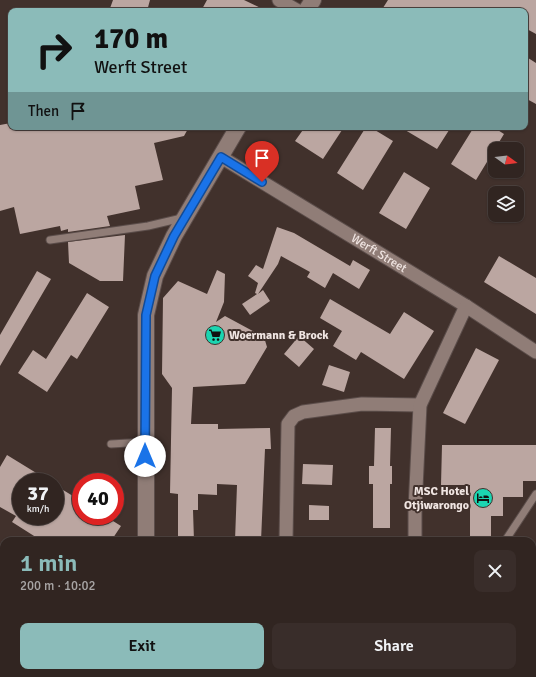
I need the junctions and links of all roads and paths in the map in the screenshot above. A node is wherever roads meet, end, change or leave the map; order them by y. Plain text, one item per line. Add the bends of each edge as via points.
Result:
1 (279, 0) edge
2 (293, 8) edge
3 (236, 130) edge
4 (221, 157) junction
5 (185, 218) junction
6 (50, 240) dead end
7 (466, 306) junction
8 (536, 352) edge
9 (420, 404) junction
10 (145, 442) junction
11 (111, 444) dead end
12 (536, 494) edge
13 (146, 537) edge
14 (286, 537) edge
15 (415, 537) edge
16 (508, 537) edge

1 - 2 street
3 - 4 street
4 - 5 street
4 - 7 street, Werft Street
5 - 6 lane
5 - 10 street via 155,276 146,315
7 - 8 street, Werft Street
7 - 9 street
9 - 14 street via 362,404 303,412 294,416 288,424
9 - 15 street
10 - 11 lane
10 - 13 street
12 - 16 lane

